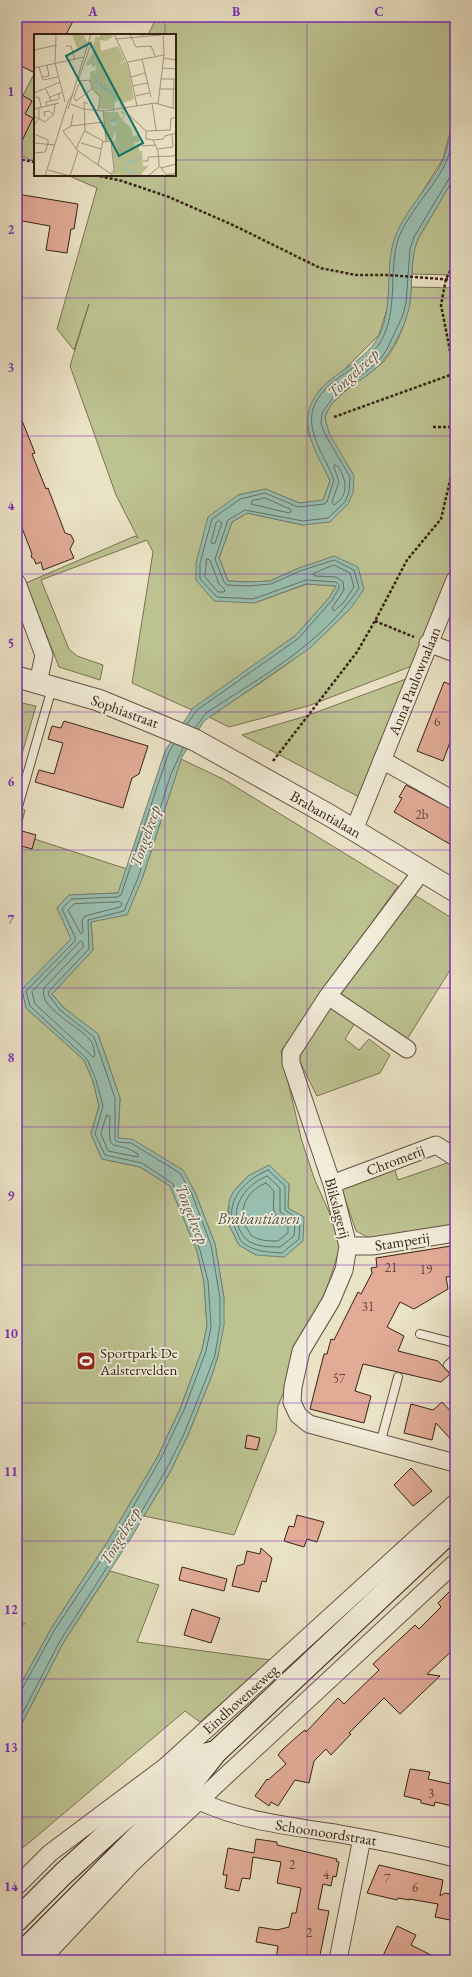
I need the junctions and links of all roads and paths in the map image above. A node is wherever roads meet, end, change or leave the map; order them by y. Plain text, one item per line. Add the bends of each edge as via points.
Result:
1 (17, 159) edge
2 (34, 162) edge
3 (100, 176) edge
4 (455, 261) edge
5 (446, 279) junction
6 (455, 280) edge
7 (453, 374) junction
8 (334, 416) dead end
9 (433, 427) dead end
10 (452, 427) junction
11 (455, 580) edge
12 (17, 583) edge
13 (375, 621) junction
14 (428, 643) junction
15 (455, 653) edge
16 (17, 677) edge
17 (45, 685) junction
18 (195, 740) joint
19 (382, 760) junction
20 (273, 761) dead end
21 (455, 801) edge
22 (17, 810) edge
23 (354, 830) junction
24 (422, 871) junction
25 (455, 891) edge
26 (328, 996) junction
27 (407, 1048) dead end
28 (455, 1157) edge
29 (332, 1184) junction
30 (455, 1232) edge
31 (348, 1246) junction
32 (420, 1334) dead end
33 (455, 1343) edge
34 (455, 1358) edge
35 (455, 1372) edge
36 (398, 1377) dead end
37 (380, 1444) junction
38 (455, 1463) edge
39 (455, 1502) edge
40 (455, 1527) edge
41 (455, 1563) edge
42 (216, 1752) junction
43 (172, 1789) junction
44 (199, 1801) junction
45 (362, 1838) junction
46 (455, 1858) edge
47 (17, 1886) edge
48 (17, 1920) edge
49 (29, 1955) edge
50 (338, 1960) edge

1 - 2 path
3 - 5 path via 169,197 320,268 356,275
4 - 5 path
5 - 6 path
5 - 7 path via 441,305
7 - 8 path
7 - 10 path
9 - 10 path
10 - 13 path via 452,472 441,519 407,560
11 - 14 street, Anna Paulownalaan
12 - 17 street via 44,654
13 - 14 path
13 - 20 path via 357,652
14 - 15 street
14 - 19 street, Anna Paulownalaan
16 - 17 street, Sophiastraat
17 - 18 street, Sophiastraat via 98,700
17 - 22 lane
18 - 23 street, Brabantialaan
19 - 21 street
19 - 23 street, Anna Paulownalaan
23 - 24 street, Brabantialaan
24 - 25 street, Brabantialaan
24 - 26 street, Blikslagerij
26 - 27 street
26 - 29 street, Blikslagerij via 296,1043 291,1053 291,1063
28 - 29 street, Chromerij via 436,1145
29 - 31 street, Blikslagerij
30 - 31 street, Stamperij via 372,1246
31 - 37 street, Blikslagerij via 344,1270 331,1301 301,1351 292,1402 298,1415 309,1424
32 - 33 lane
34 - 35 lane via 448,1365
36 - 37 lane
37 - 38 street, Blikslagerij
39 - 47 street, Eindhovenseweg via 165,1768 50,1853
40 - 42 main road, Eindhovenseweg
41 - 44 street, Eindhovenseweg
42 - 43 main road, Eindhovenseweg via 192,1782
42 - 43 main road, Eindhovenseweg via 191,1758
43 - 48 main road, Eindhovenseweg via 63,1874
43 - 49 main road, Eindhovenseweg
44 - 45 street, Schoonoordstraat via 245,1819
44 - 49 street, Eindhovenseweg
45 - 46 street, Schoonoordstraat
45 - 50 street

